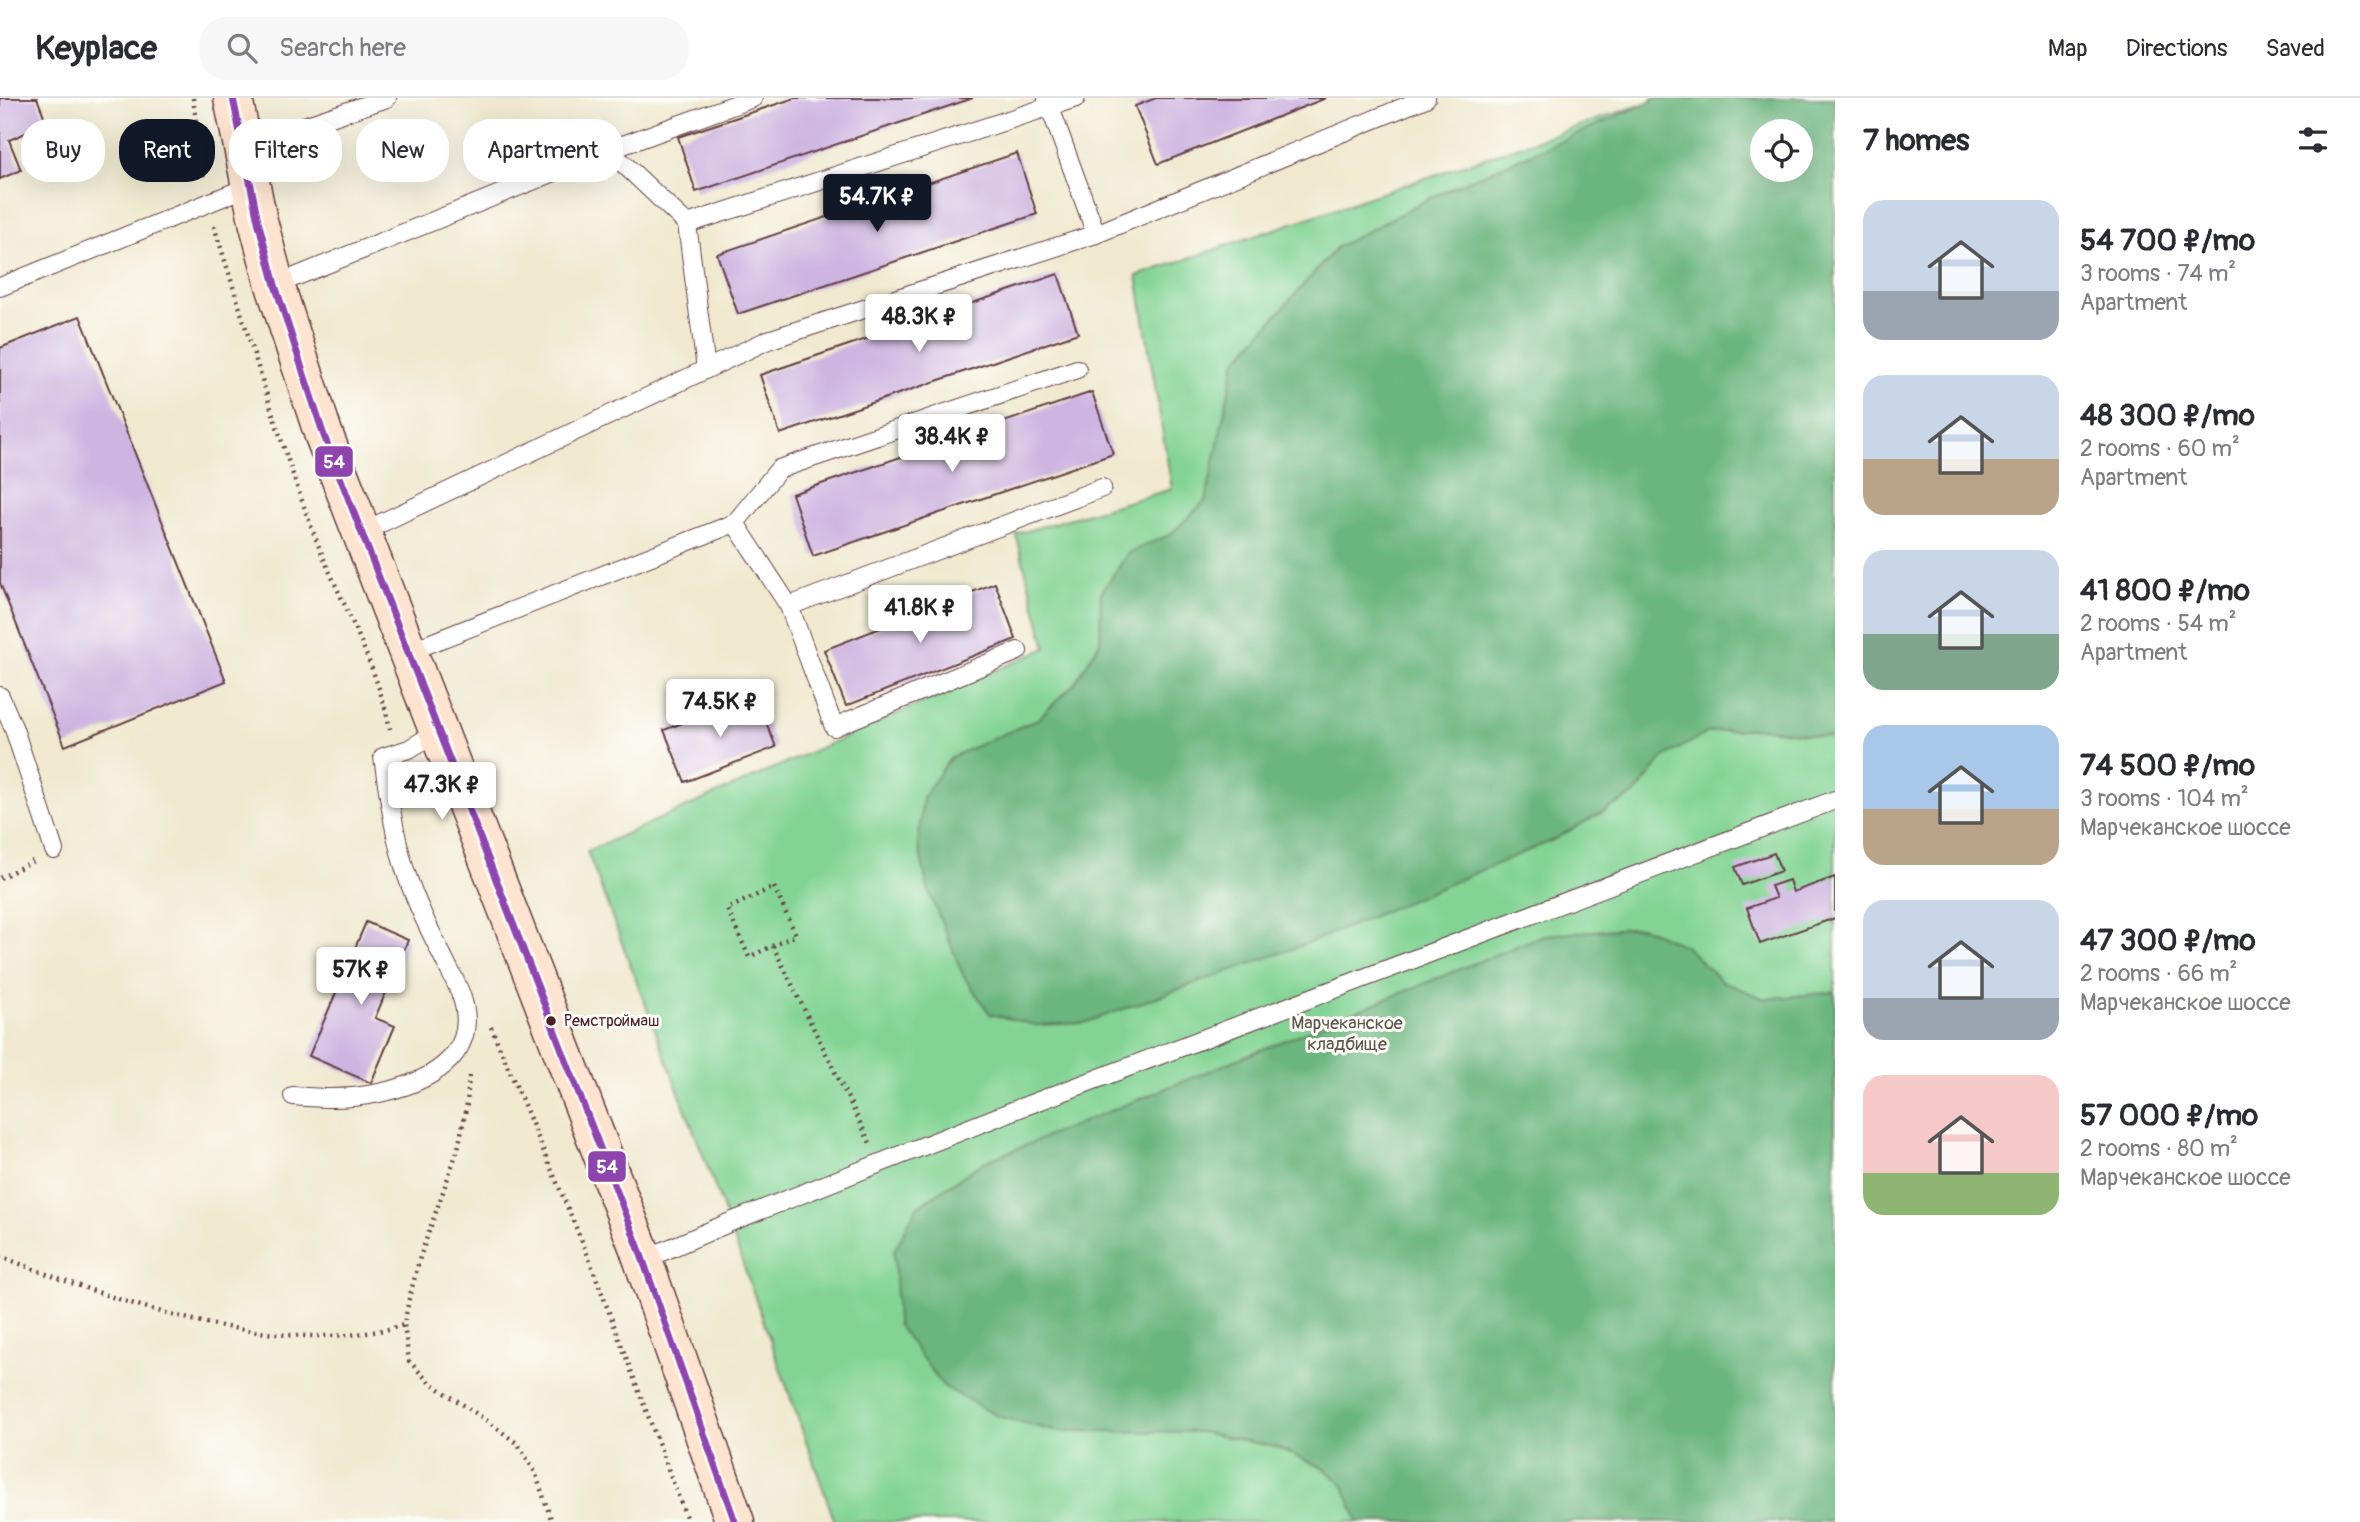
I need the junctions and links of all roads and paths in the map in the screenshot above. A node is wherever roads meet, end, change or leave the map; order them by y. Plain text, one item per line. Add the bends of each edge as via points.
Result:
1 (192, 98) edge
2 (233, 98) edge
3 (387, 98) edge
4 (753, 98) edge
5 (1076, 98) edge
6 (1426, 98) edge
7 (1048, 103) edge
8 (237, 119) edge
9 (325, 119) edge
10 (623, 145) edge
11 (623, 163) edge
12 (249, 182) edge
13 (530, 182) edge
14 (250, 186) junction
15 (207, 203) junction
16 (687, 224) junction
17 (1096, 234) junction
18 (275, 285) junction
19 (0, 287) edge
20 (706, 369) junction
21 (1077, 369) dead end
22 (1102, 488) dead end
23 (735, 523) junction
24 (362, 533) junction
25 (789, 606) junction
26 (1018, 651) dead end
27 (408, 652) junction
28 (0, 695) edge
29 (439, 730) junction
30 (395, 754) junction
31 (1835, 800) edge
32 (54, 850) joint
33 (0, 878) edge
34 (773, 946) junction
35 (487, 1018) dead end
36 (468, 1025) junction
37 (293, 1096) dead end
38 (880, 1163) junction
39 (0, 1256) edge
40 (643, 1260) junction
41 (404, 1325) junction
42 (552, 1522) edge
43 (688, 1522) edge
44 (735, 1522) edge

1 - 15 path
2 - 8 street
3 - 9 lane
4 - 10 lane
5 - 7 lane
6 - 17 lane
7 - 16 lane
7 - 17 lane
11 - 16 lane
12 - 14 street
13 - 18 lane
14 - 15 lane
14 - 18 street
15 - 19 lane
15 - 30 path via 312,529 384,699
16 - 20 lane
17 - 20 lane via 768,340
18 - 24 street via 323,433
20 - 24 lane
21 - 23 lane via 779,469
22 - 25 lane
23 - 25 lane
23 - 27 lane
24 - 27 street
25 - 26 lane via 834,727
27 - 29 street
28 - 32 lane
29 - 30 lane
29 - 40 street
30 - 36 lane via 383,757 391,817 406,874 461,995
31 - 38 lane
32 - 33 path
34 - 34 path via 749,957 727,909 774,887 796,935
34 - 38 path
35 - 43 path via 586,1251
36 - 37 lane via 458,1051 439,1070 407,1085 332,1098
36 - 41 path via 470,1063 460,1138 420,1257
38 - 40 lane
39 - 41 path via 112,1297 208,1323 276,1334 334,1336
40 - 44 street
41 - 42 path via 409,1360 429,1382 518,1444 535,1472

